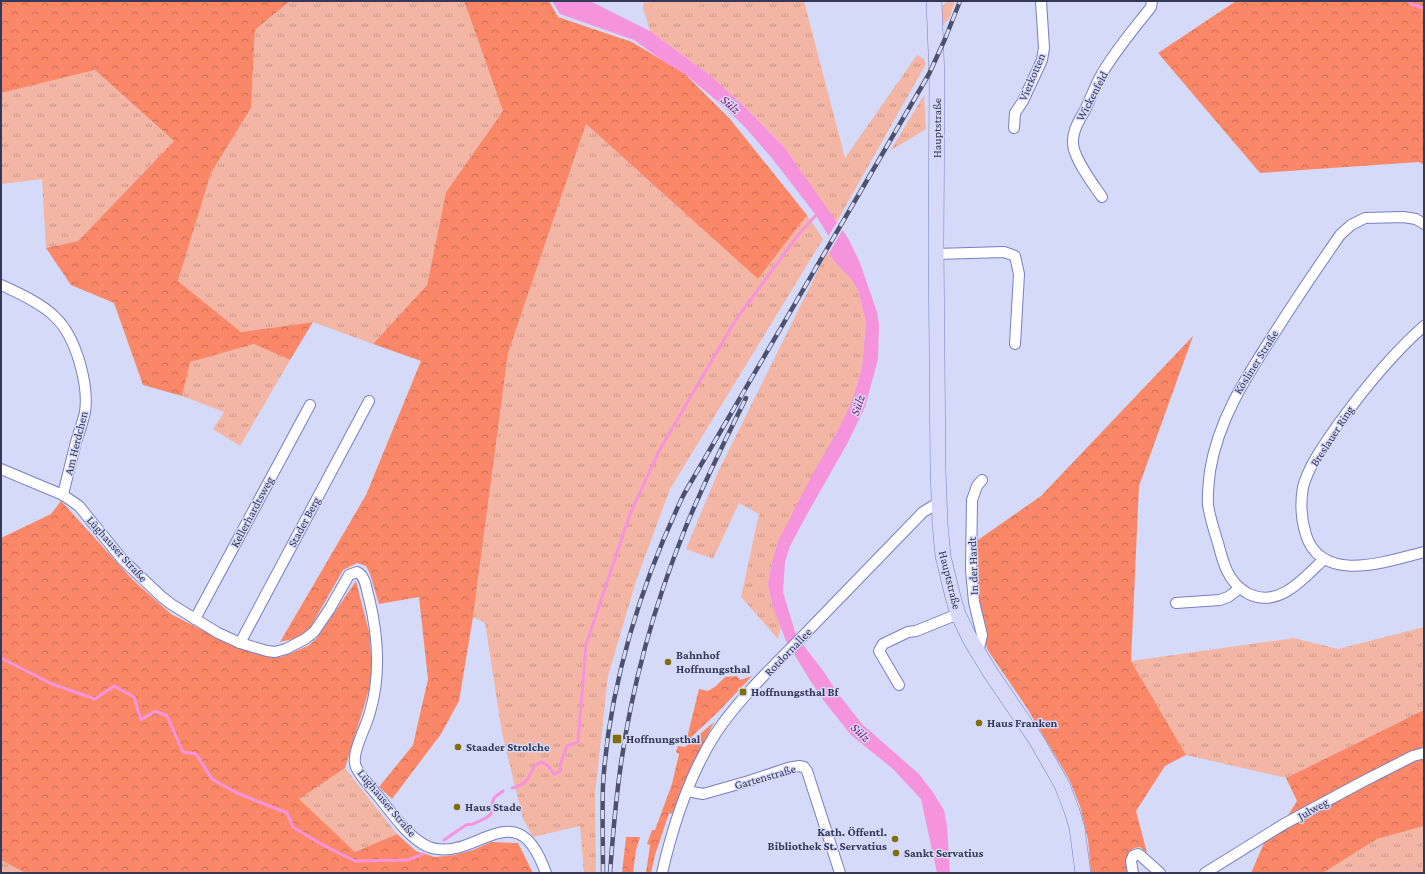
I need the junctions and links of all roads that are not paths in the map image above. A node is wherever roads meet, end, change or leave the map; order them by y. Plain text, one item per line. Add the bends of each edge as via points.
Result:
1 (934, 1) edge
2 (1041, 1) edge
3 (1152, 1) edge
4 (1014, 128) dead end
5 (1102, 197) dead end
6 (1424, 224) edge
7 (936, 254) junction
8 (1, 285) edge
9 (1424, 326) edge
10 (1015, 344) dead end
11 (369, 401) dead end
12 (310, 405) dead end
13 (1, 469) edge
14 (982, 480) dead end
15 (63, 495) junction
16 (938, 503) junction
17 (1424, 552) edge
18 (1324, 559) junction
19 (1240, 588) junction
20 (1176, 603) dead end
21 (958, 614) junction
22 (195, 619) junction
23 (240, 643) junction
24 (978, 653) junction
25 (899, 685) dead end
26 (1424, 753) edge
27 (687, 790) junction
28 (546, 873) edge
29 (662, 873) edge
30 (840, 873) edge
31 (1083, 873) edge
32 (1134, 873) edge
33 (1160, 873) edge
34 (1205, 873) edge

1 - 7 main road, Hauptstraße via 937,78
2 - 4 street, Vierkotten via 1044,48 1042,60 1015,114
3 - 5 street, Wickenfeld via 1151,7 1099,78 1077,121 1073,136 1075,154
6 - 19 street, Kösliner Straße via 1416,219 1403,217 1366,218 1350,225 1340,235 1232,402 1214,451 1208,486 1208,504 1225,568 1231,580
7 - 10 street via 1004,252 1015,256 1019,274
7 - 16 main road, Hauptstraße
8 - 15 street, Am Herdchen via 30,300 56,318 68,333 82,372 86,392 85,412
9 - 18 street, Breslauer Ring via 1352,404 1309,471 1302,496 1302,517 1309,544
11 - 23 street, Stader Berg
12 - 22 street, Kellerhardtsweg
13 - 15 street, Lüghauser Straße
14 - 24 street, In der Hardt via 972,500 971,570 974,602 982,635
15 - 22 street, Lüghauser Straße via 79,506 135,572 162,597
16 - 21 main road, Hauptstraße via 943,556
16 - 27 street, Rotdornallee via 922,512 726,719 704,754
17 - 18 street, Breslauer Ring via 1356,567
18 - 19 street, Kösliner Straße via 1296,586 1274,597 1252,595
19 - 20 street via 1220,600
21 - 24 main road, Hauptstraße
21 - 25 street via 883,644 879,651
22 - 23 street, Lüghauser Straße
23 - 28 street, Lüghauser Straße via 275,652 305,639 314,632 349,576 357,572 361,574 377,640 377,672 376,690 370,713 354,757 356,766 398,821 421,843 437,849 455,849 503,832 514,832 520,834 532,846
24 - 31 main road, Hauptstraße via 1037,741 1062,785 1077,828
26 - 34 street, Julweg via 1413,756 1284,824
27 - 29 street, Rotdornallee
27 - 30 street, Gartenstraße via 703,794 788,768 804,767
32 - 33 street via 1131,861 1133,856 1138,854

